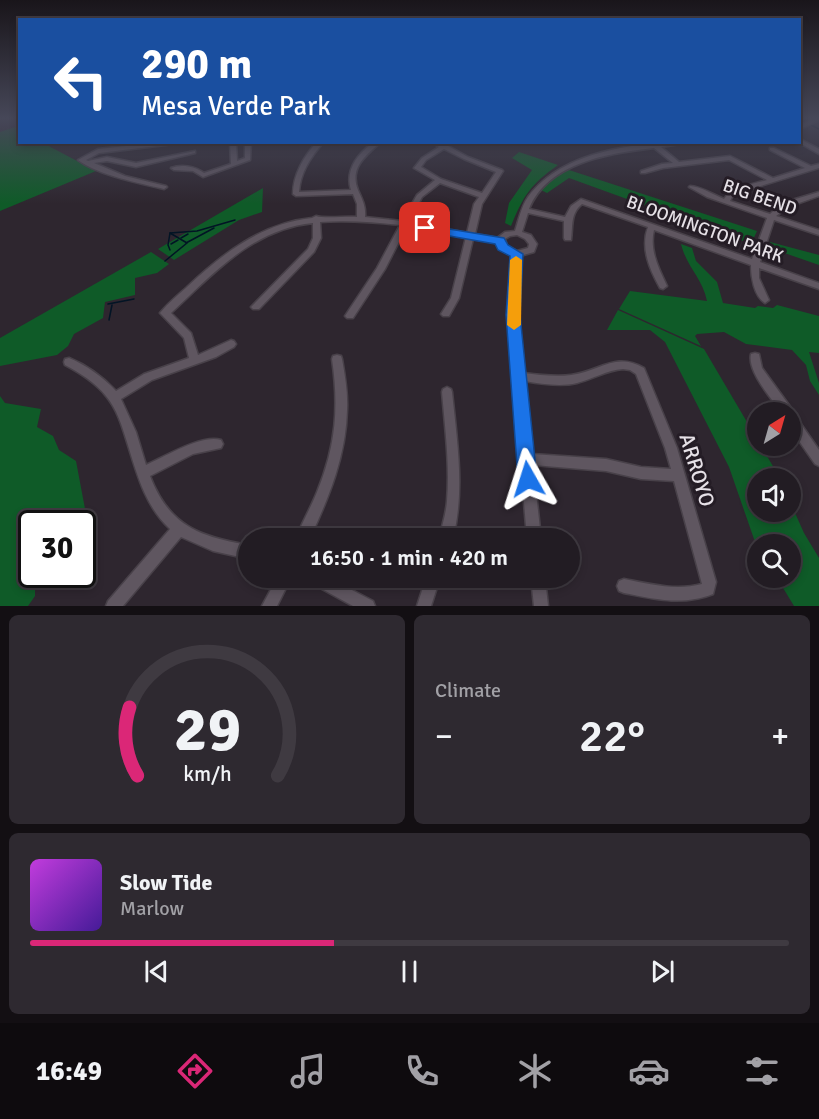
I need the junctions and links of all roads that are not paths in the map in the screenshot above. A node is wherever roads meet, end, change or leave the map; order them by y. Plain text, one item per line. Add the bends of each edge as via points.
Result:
1 (161, 147) edge
2 (192, 147) edge
3 (233, 147) edge
4 (248, 147) edge
5 (316, 147) edge
6 (370, 147) edge
7 (443, 147) joint
8 (642, 147) edge
9 (656, 147) edge
10 (152, 149) junction
11 (772, 149) dead end
12 (193, 152) junction
13 (155, 160) junction
14 (87, 163) junction
15 (678, 164) junction
16 (234, 165) junction
17 (819, 166) edge
18 (174, 168) dead end
19 (809, 168) junction
20 (195, 169) junction
21 (643, 172) dead end
22 (439, 180) junction
23 (772, 180) junction
24 (164, 187) dead end
25 (692, 187) dead end
26 (356, 192) junction
27 (819, 194) edge
28 (482, 196) junction
29 (726, 202) junction
30 (525, 210) junction
31 (361, 217) junction
32 (771, 217) junction
33 (316, 218) junction
34 (568, 220) junction
35 (403, 225) junction
36 (652, 226) junction
37 (518, 233) junction
38 (819, 233) edge
39 (470, 236) junction
40 (568, 238) dead end
41 (500, 241) junction
42 (516, 254) junction
43 (755, 263) junction
44 (663, 286) dead end
45 (819, 286) edge
46 (765, 300) dead end
47 (255, 308) dead end
48 (446, 314) dead end
49 (350, 316) dead end
50 (231, 344) dead end
51 (755, 357) dead end
52 (337, 359) dead end
53 (194, 360) junction
54 (69, 362) dead end
55 (518, 376) junction
56 (447, 392) dead end
57 (114, 398) junction
58 (780, 402) edge
59 (801, 431) edge
60 (217, 444) dead end
61 (815, 447) edge
62 (526, 459) junction
63 (819, 460) edge
64 (142, 473) junction
65 (678, 475) junction
66 (308, 528) edge
67 (449, 528) edge
68 (533, 528) edge
69 (179, 529) junction
70 (238, 549) edge
71 (624, 586) dead end
72 (278, 588) edge
73 (335, 588) edge
74 (430, 588) edge
75 (539, 588) edge
76 (113, 606) edge
77 (268, 606) edge
78 (368, 606) edge
79 (424, 606) edge
80 (541, 606) edge

1 - 10 street
2 - 12 street
3 - 16 street
4 - 16 street via 248,159
5 - 26 street via 297,182 296,194
6 - 26 street via 358,160 352,176
7 - 22 street via 417,168
7 - 28 street via 500,171
8 - 30 street via 576,163 542,185
9 - 15 street
10 - 13 street
10 - 14 street via 98,151 81,160
11 - 19 street
12 - 13 street
12 - 20 street
13 - 14 street via 136,165 107,159
14 - 24 street
15 - 21 street
15 - 23 street via 730,158
16 - 20 street via 203,175
17 - 19 street
18 - 20 street
19 - 23 street
22 - 28 street
22 - 35 street via 419,196
23 - 29 street via 734,192
25 - 29 street, BIG BEND
26 - 31 street via 362,203
27 - 32 street via 784,205
28 - 39 street
29 - 32 street, BIG BEND
30 - 34 street
30 - 37 street
31 - 33 street
31 - 35 street
32 - 38 street, BIG BEND
32 - 43 street
33 - 47 street via 317,238 311,250
33 - 53 street via 285,225 244,244 165,313 188,336
34 - 36 street, BLOOMINGTON PARK via 581,201
34 - 40 street
35 - 39 street
35 - 49 street via 381,269
36 - 43 street, BLOOMINGTON PARK
36 - 44 street via 649,241
37 - 41 street via 508,234
37 - 42 street via 528,237 533,247
39 - 41 street
39 - 48 street via 455,298
41 - 42 street via 502,248
42 - 55 street via 513,315
43 - 45 street, BLOOMINGTON PARK
43 - 46 street via 755,278
50 - 53 street
51 - 58 street via 757,369
52 - 66 street via 343,395 336,456 328,487
53 - 57 street via 148,378
54 - 57 street via 87,372
55 - 62 street
55 - 65 street, ARROYO via 573,379 614,365 635,367 662,426
56 - 67 street via 454,486
57 - 64 street
59 - 61 street
60 - 64 street via 192,449
61 - 63 street
62 - 65 street
62 - 68 street
64 - 69 street via 161,508
65 - 71 street, ARROYO via 704,560 708,589 682,594
69 - 70 street
69 - 76 street
72 - 77 street
73 - 78 street
74 - 79 street
75 - 80 street

